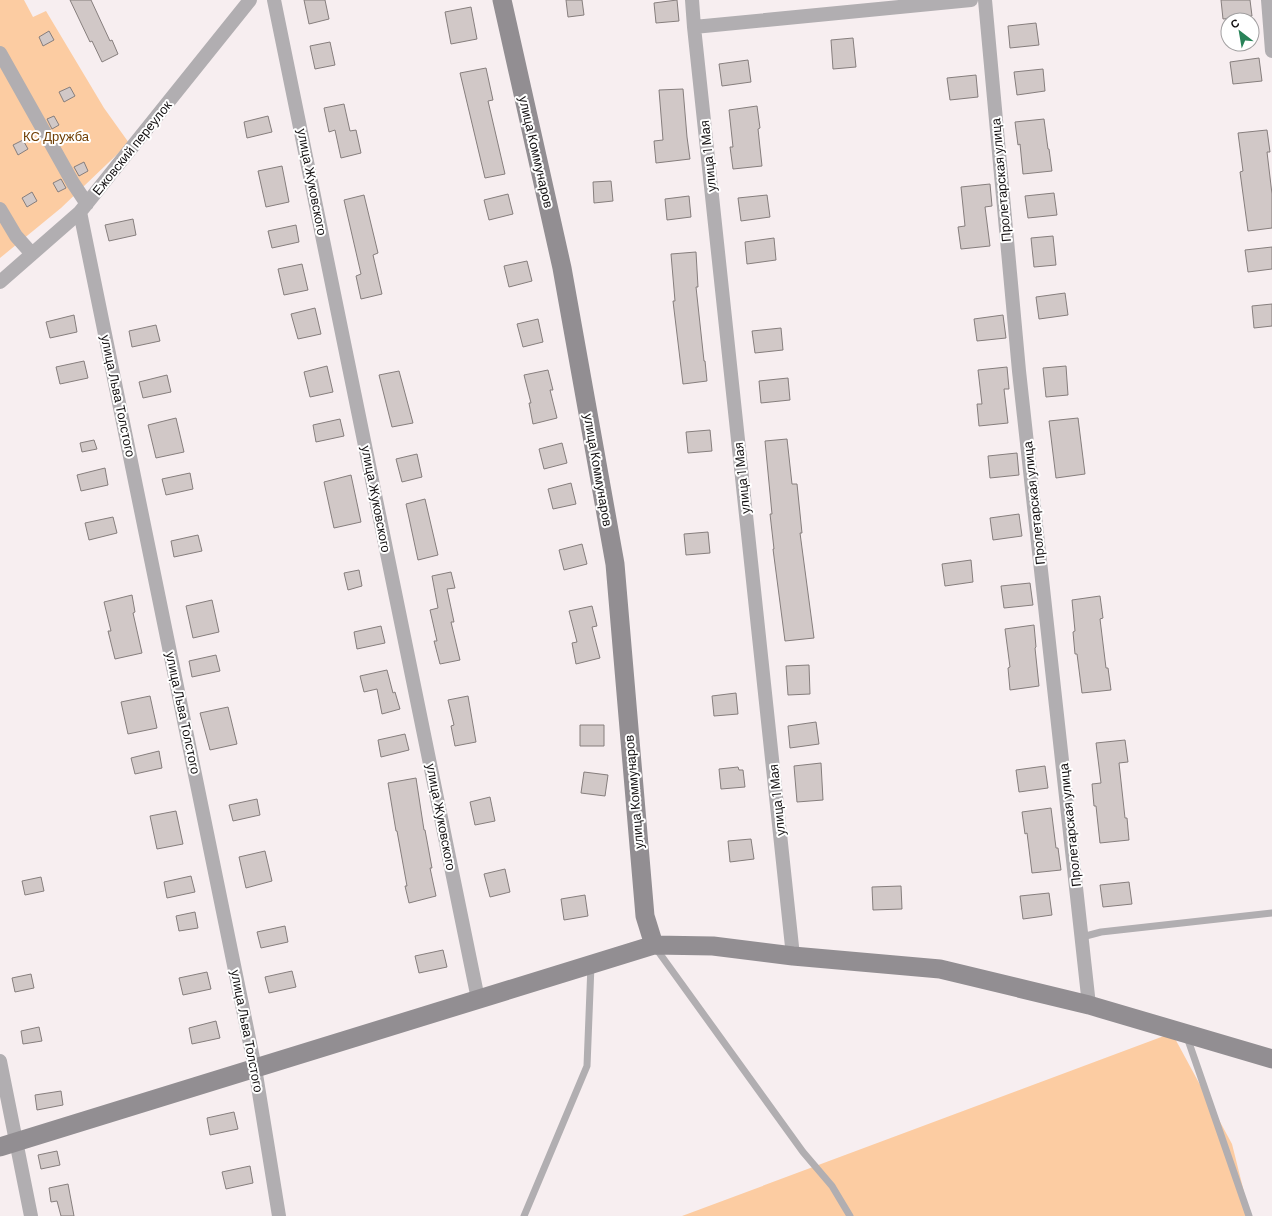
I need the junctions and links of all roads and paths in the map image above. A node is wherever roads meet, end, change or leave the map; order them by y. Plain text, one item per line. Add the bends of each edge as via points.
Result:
1 (250, 0) edge
2 (274, 0) edge
3 (502, 0) edge
4 (692, 0) edge
5 (971, 0) edge
6 (985, 0) edge
7 (1268, 0) edge
8 (694, 28) junction
9 (1272, 51) edge
10 (0, 53) edge
11 (84, 208) junction
12 (0, 209) edge
13 (32, 254) junction
14 (0, 282) edge
15 (1272, 913) edge
16 (1082, 937) junction
17 (654, 945) junction
18 (793, 956) junction
19 (591, 964) junction
20 (478, 999) junction
21 (1089, 1005) junction
22 (1186, 1033) junction
23 (1272, 1059) edge
24 (0, 1061) edge
25 (255, 1068) junction
26 (8, 1144) edge
27 (31, 1216) edge
28 (279, 1216) edge
29 (524, 1216) edge
30 (850, 1216) edge
31 (1249, 1216) edge

1 - 11 street, Ежовский переулок
2 - 20 street, улица Жуковского
3 - 17 main road, улица Коммунаров via 562,268 615,564 645,916
4 - 8 street, улица 1 Мая
5 - 8 street
6 - 16 street, Пролетарская улица via 1020,379
7 - 9 street
8 - 18 street, улица 1 Мая
10 - 11 street via 73,183
11 - 13 street, Ежовский переулок
11 - 25 street, улица Льва Толстого
12 - 13 street via 16,236
13 - 14 street, Ежовский переулок
15 - 16 lane via 1101,932
16 - 21 street, Пролетарская улица
17 - 18 main road via 713,946
17 - 19 main road
17 - 30 lane via 804,1152 832,1186
18 - 21 main road via 940,969
19 - 20 main road
19 - 29 lane via 587,1066
20 - 25 main road
21 - 22 main road
22 - 23 main road
22 - 31 lane
24 - 26 street
25 - 26 main road
25 - 28 street, улица Льва Толстого
26 - 27 street

